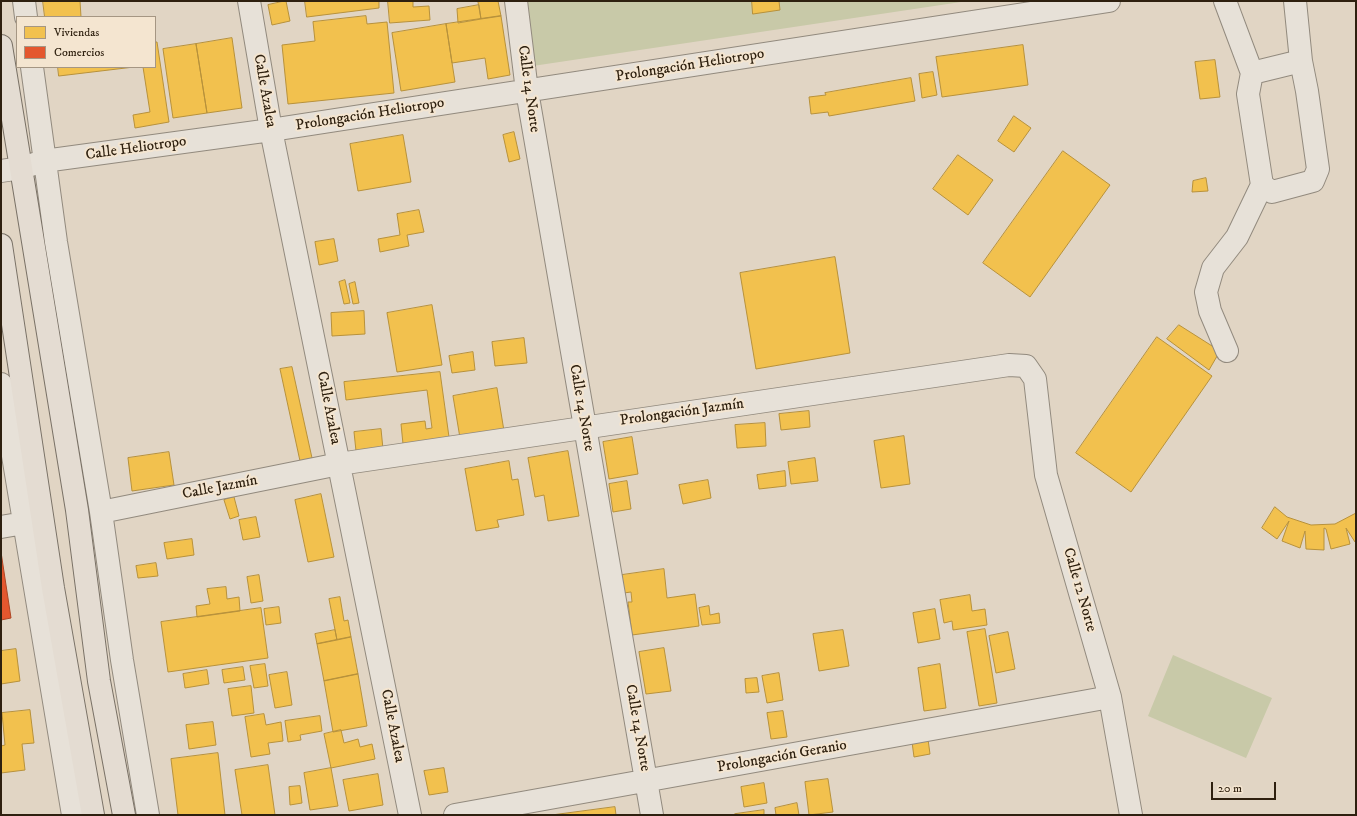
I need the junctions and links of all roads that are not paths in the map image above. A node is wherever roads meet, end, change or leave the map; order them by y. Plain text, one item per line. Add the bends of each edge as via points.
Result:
1 (24, 1) edge
2 (249, 1) edge
3 (516, 1) edge
4 (1109, 1) edge
5 (1225, 1) edge
6 (1295, 1) edge
7 (995, 10) edge
8 (26, 16) edge
9 (1, 46) edge
10 (1301, 60) junction
11 (32, 68) edge
12 (1252, 73) junction
13 (527, 91) junction
14 (271, 130) junction
15 (44, 161) junction
16 (11, 169) edge
17 (1262, 185) junction
18 (1, 245) edge
19 (1228, 351) dead end
20 (1026, 366) joint
21 (1, 384) edge
22 (584, 427) junction
23 (339, 464) junction
24 (100, 512) junction
25 (24, 523) junction
26 (1, 527) edge
27 (1110, 697) junction
28 (646, 782) junction
29 (72, 815) edge
30 (93, 815) edge
31 (124, 815) edge
32 (148, 815) edge
33 (410, 815) edge
34 (455, 815) edge
35 (652, 815) edge
36 (1131, 815) edge

1 - 8 street
2 - 14 street, Calle Azalea
3 - 13 street, Calle 14 Norte
4 - 7 street, Prolongación Heliotropo
5 - 12 street
6 - 10 street
7 - 13 street, Prolongación Heliotropo
9 - 16 main road
10 - 12 street
10 - 17 street via 1318,169 1313,181 1289,188 1272,192
11 - 15 street
12 - 17 street via 1248,94
13 - 14 street, Prolongación Heliotropo
13 - 22 street, Calle 14 Norte
14 - 15 street, Calle Heliotropo
14 - 23 street, Calle Azalea
15 - 16 street, Calle Heliotropo
15 - 24 street
16 - 31 main road via 77,510 99,681
17 - 19 street via 1237,237 1213,268 1206,292 1210,312
18 - 30 main road via 53,588
20 - 22 street, Prolongación Jazmín via 1009,365
20 - 27 street, Calle 12 Norte via 1035,379 1046,475
21 - 25 street
22 - 23 street, Prolongación Jazmín
22 - 28 street, Calle 14 Norte
23 - 24 street, Calle Jazmín
23 - 33 street, Calle Azalea
24 - 32 street
25 - 26 street
25 - 29 street
27 - 28 street, Prolongación Geranio
27 - 36 street, Calle 12 Norte
28 - 34 street, Prolongación Geranio
28 - 35 street, Calle 14 Norte

